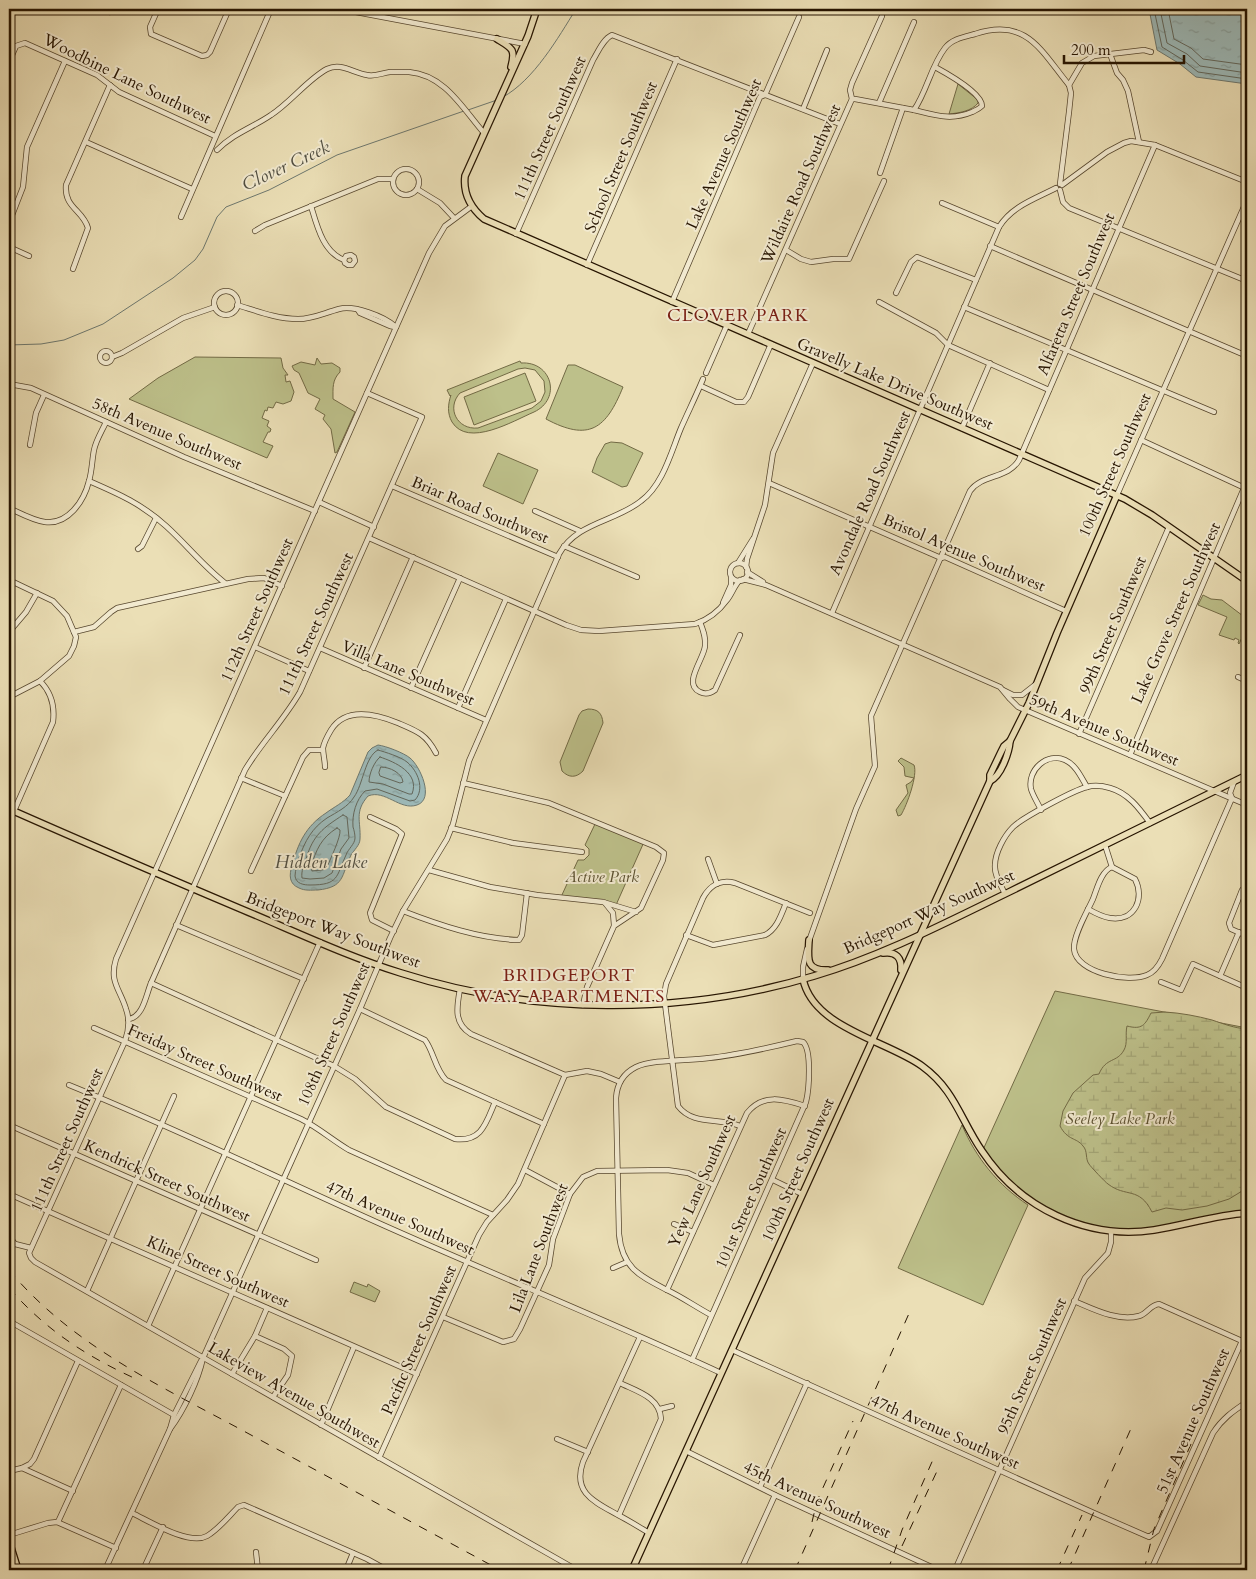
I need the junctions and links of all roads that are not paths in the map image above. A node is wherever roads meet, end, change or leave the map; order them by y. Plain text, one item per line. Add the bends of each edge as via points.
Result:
1 (158, 9) edge
2 (229, 9) edge
3 (271, 9) edge
4 (340, 9) edge
5 (537, 9) edge
6 (882, 16) dead end
7 (800, 17) dead end
8 (914, 22) dead end
9 (497, 38) junction
10 (525, 44) junction
11 (827, 50) dead end
12 (1151, 52) dead end
13 (1110, 54) junction
14 (677, 59) junction
15 (65, 61) junction
16 (9, 62) edge
17 (935, 66) junction
18 (507, 84) junction
19 (110, 85) junction
20 (1070, 85) junction
21 (764, 95) junction
22 (852, 99) junction
23 (879, 103) junction
24 (903, 108) junction
25 (803, 109) junction
26 (914, 110) junction
27 (840, 124) junction
28 (484, 133) junction
29 (215, 136) junction
30 (86, 142) junction
31 (1139, 142) junction
32 (1155, 145) junction
33 (217, 150) dead end
34 (880, 172) dead end
35 (1061, 176) junction
36 (393, 179) junction
37 (1069, 180) junction
38 (884, 182) dead end
39 (1247, 182) edge
40 (1059, 187) junction
41 (192, 189) junction
42 (417, 189) junction
43 (1247, 200) edge
44 (942, 204) dead end
45 (311, 206) junction
46 (472, 206) junction
47 (181, 217) dead end
48 (454, 218) junction
49 (9, 223) edge
50 (999, 227) junction
51 (1118, 228) junction
52 (255, 231) dead end
53 (516, 234) junction
54 (990, 246) junction
55 (9, 247) edge
56 (786, 250) junction
57 (29, 256) dead end
58 (344, 260) dead end
59 (588, 265) junction
60 (1216, 268) junction
61 (73, 270) dead end
62 (976, 280) junction
63 (1247, 281) edge
64 (1092, 289) junction
65 (896, 293) dead end
66 (672, 302) junction
67 (879, 302) dead end
68 (237, 305) junction
69 (215, 307) junction
70 (964, 307) junction
71 (727, 325) junction
72 (396, 327) junction
73 (1189, 330) junction
74 (748, 334) junction
75 (771, 344) junction
76 (948, 345) junction
77 (1066, 350) junction
78 (1247, 356) edge
79 (112, 357) dead end
80 (813, 363) junction
81 (990, 363) junction
82 (706, 374) dead end
83 (704, 379) dead end
84 (9, 384) edge
85 (701, 386) junction
86 (1049, 390) junction
87 (1163, 390) junction
88 (366, 393) junction
89 (44, 395) junction
90 (920, 410) junction
91 (1214, 412) dead end
92 (106, 422) junction
93 (962, 428) junction
94 (1141, 440) junction
95 (30, 445) dead end
96 (1022, 453) junction
97 (89, 481) junction
98 (1247, 481) edge
99 (769, 483) junction
100 (392, 486) junction
101 (1246, 489) edge
102 (1117, 495) junction
103 (319, 502) junction
104 (9, 508) edge
105 (535, 510) dead end
106 (315, 511) junction
107 (156, 518) junction
108 (869, 526) junction
109 (374, 527) junction
110 (1169, 527) junction
111 (580, 531) junction
112 (369, 538) junction
113 (754, 538) junction
114 (564, 546) junction
115 (138, 549) dead end
116 (558, 557) junction
117 (412, 558) junction
118 (941, 558) junction
119 (1214, 558) junction
120 (738, 563) junction
121 (747, 569) junction
122 (731, 576) junction
123 (637, 577) dead end
124 (460, 578) junction
125 (9, 580) edge
126 (742, 580) junction
127 (1247, 581) edge
128 (225, 583) junction
129 (766, 584) junction
130 (282, 586) junction
131 (37, 593) junction
132 (506, 599) junction
133 (721, 606) junction
134 (534, 611) junction
135 (1066, 611) junction
136 (832, 613) junction
137 (700, 622) junction
138 (9, 632) edge
139 (74, 632) junction
140 (740, 636) dead end
141 (903, 645) junction
142 (255, 647) junction
143 (320, 648) junction
144 (364, 668) junction
145 (309, 671) junction
146 (1238, 677) dead end
147 (40, 681) junction
148 (1247, 681) edge
149 (1036, 684) junction
150 (1000, 687) junction
151 (411, 688) junction
152 (9, 697) edge
153 (458, 708) junction
154 (1025, 710) junction
155 (486, 720) junction
156 (1079, 734) junction
157 (324, 750) junction
158 (436, 753) dead end
159 (1130, 755) junction
160 (325, 767) dead end
161 (1247, 775) edge
162 (241, 778) junction
163 (1234, 781) junction
164 (463, 783) junction
165 (1087, 787) junction
166 (1213, 791) junction
167 (285, 796) junction
168 (1232, 798) junction
169 (1247, 805) edge
170 (11, 810) edge
171 (1041, 810) junction
172 (370, 817) dead end
173 (1150, 823) junction
174 (451, 828) junction
175 (1105, 845) junction
176 (582, 852) dead end
177 (708, 859) dead end
178 (1112, 867) junction
179 (429, 870) junction
180 (252, 871) dead end
181 (155, 873) junction
182 (717, 884) junction
183 (1247, 885) edge
184 (193, 889) junction
185 (527, 893) junction
186 (1005, 894) junction
187 (597, 900) junction
188 (786, 903) junction
189 (1088, 909) junction
190 (403, 911) junction
191 (636, 912) junction
192 (810, 913) dead end
193 (176, 925) junction
194 (614, 926) junction
195 (394, 931) junction
196 (1238, 932) junction
197 (686, 934) junction
198 (919, 936) junction
199 (1247, 936) edge
200 (809, 940) junction
201 (320, 942) junction
202 (874, 955) junction
203 (379, 966) junction
204 (835, 969) junction
205 (1220, 976) junction
206 (900, 977) junction
207 (304, 979) junction
208 (804, 979) junction
209 (1161, 982) dead end
210 (151, 983) junction
211 (1247, 988) edge
212 (460, 989) junction
213 (665, 1004) junction
214 (583, 1005) junction
215 (360, 1009) junction
216 (128, 1019) junction
217 (94, 1028) dead end
218 (277, 1040) junction
219 (126, 1041) junction
220 (871, 1041) junction
221 (671, 1062) junction
222 (334, 1066) junction
223 (566, 1075) junction
224 (620, 1082) junction
225 (69, 1085) dead end
226 (174, 1096) dead end
227 (252, 1096) junction
228 (100, 1098) junction
229 (495, 1102) junction
230 (805, 1106) junction
231 (308, 1122) junction
232 (544, 1124) junction
233 (9, 1125) edge
234 (161, 1125) junction
235 (740, 1126) junction
236 (226, 1153) junction
237 (75, 1154) junction
238 (525, 1170) junction
239 (618, 1171) junction
240 (283, 1179) junction
241 (136, 1180) junction
242 (773, 1180) junction
243 (714, 1185) junction
244 (9, 1194) edge
245 (570, 1194) junction
246 (802, 1194) junction
247 (200, 1210) junction
248 (49, 1211) junction
249 (1247, 1213) edge
250 (493, 1215) junction
251 (674, 1224) dead end
252 (1111, 1231) junction
253 (693, 1232) junction
254 (9, 1236) edge
255 (258, 1236) junction
256 (110, 1238) junction
257 (31, 1248) junction
258 (316, 1260) dead end
259 (468, 1262) junction
260 (627, 1262) junction
261 (175, 1267) junction
262 (613, 1268) dead end
263 (667, 1290) junction
264 (87, 1291) junction
265 (537, 1291) junction
266 (232, 1292) junction
267 (1074, 1301) junction
268 (266, 1308) junction
269 (711, 1315) junction
270 (443, 1317) junction
271 (9, 1321) edge
272 (148, 1326) junction
273 (255, 1336) junction
274 (640, 1337) junction
275 (354, 1347) junction
276 (732, 1350) junction
277 (203, 1358) junction
278 (692, 1360) junction
279 (78, 1361) junction
280 (721, 1373) junction
281 (232, 1374) junction
282 (417, 1374) junction
283 (620, 1383) junction
284 (807, 1383) junction
285 (121, 1385) junction
286 (273, 1397) junction
287 (1247, 1402) edge
288 (672, 1406) dead end
289 (660, 1409) junction
290 (174, 1415) junction
291 (321, 1425) junction
292 (170, 1429) junction
293 (557, 1439) dead end
294 (686, 1451) junction
295 (588, 1452) junction
296 (379, 1458) junction
297 (22, 1468) junction
298 (999, 1470) junction
299 (9, 1471) edge
300 (760, 1488) junction
301 (73, 1491) junction
302 (775, 1495) junction
303 (132, 1513) junction
304 (619, 1515) junction
305 (58, 1522) junction
306 (163, 1527) junction
307 (649, 1533) junction
308 (9, 1535) edge
309 (1149, 1537) joint
310 (9, 1541) edge
311 (116, 1548) junction
312 (256, 1552) dead end
313 (353, 1553) junction
314 (18, 1570) edge
315 (105, 1570) edge
316 (144, 1570) edge
317 (258, 1570) edge
318 (346, 1570) edge
319 (387, 1570) edge
320 (577, 1570) edge
321 (632, 1570) edge
322 (741, 1570) edge
323 (938, 1570) edge
324 (955, 1570) edge
325 (1150, 1570) edge

1 - 2 street via 150,27 151,33 200,56 210,52
3 - 29 street
4 - 9 street
5 - 10 main road
6 - 22 street, Wildaire Road Southwest via 852,83
7 - 21 street, Lake Avenue Southwest
8 - 23 street
9 - 10 street
9 - 18 main road via 513,52
10 - 18 main road
11 - 25 street
12 - 13 street
13 - 20 street via 1096,55 1084,61
13 - 31 street via 1128,91
14 - 21 street
14 - 53 street, 111th Street Southwest via 615,35 604,42
14 - 59 street, School Street Southwest
15 - 16 street, Woodbine Lane Southwest via 22,43 14,48
15 - 19 street, Woodbine Lane Southwest
15 - 49 street via 27,147 23,187
17 - 20 street via 951,42 987,31 1008,30 1035,42
17 - 26 street
17 - 26 street via 977,96 982,106 951,118
18 - 28 main road
19 - 29 street, Woodbine Lane Southwest
19 - 30 street
20 - 35 street
21 - 25 street
21 - 66 street, Lake Avenue Southwest via 760,97
22 - 23 street
22 - 27 street, Wildaire Road Southwest
23 - 24 street
24 - 26 street
24 - 34 street
25 - 27 street
27 - 56 street, Wildaire Road Southwest
28 - 33 street via 442,86 418,74 392,72 368,76 333,66 271,116 244,130
28 - 46 main road via 465,176 466,193
29 - 41 street
30 - 41 street
30 - 61 street via 66,185 67,200 88,228
31 - 32 street
31 - 37 street, Avondale Road Southwest via 1128,141 1118,146
32 - 39 street
32 - 51 street, Alfaretta Street Southwest
35 - 37 street
35 - 40 street
36 - 42 street via 394,189 402,195
36 - 42 street via 399,170 408,168 416,172 419,180
36 - 45 street via 378,178
37 - 40 street, Avondale Road Southwest
38 - 56 street via 849,260 810,262
40 - 50 street, Avondale Road Southwest via 1018,208
40 - 51 street via 1067,206
41 - 47 street
42 - 48 street via 440,203
43 - 60 street, 100th Street Southwest
44 - 50 street
45 - 52 street
45 - 58 street via 328,249
46 - 48 street, 112th Street Southwest
46 - 53 main road, Gravelly Lake Drive Southwest via 484,219
48 - 72 street, 112th Street Southwest via 436,239
50 - 54 street, Avondale Road Southwest
51 - 60 street
51 - 64 street, Alfaretta Street Southwest
53 - 59 main road, Gravelly Lake Drive Southwest
54 - 62 street, Avondale Road Southwest
54 - 64 street
55 - 57 street
56 - 74 street, Wildaire Road Southwest
59 - 66 main road, Gravelly Lake Drive Southwest
60 - 63 street
60 - 73 street, 100th Street Southwest
62 - 65 street via 917,257 911,262
62 - 70 street, Avondale Road Southwest
64 - 73 street
64 - 77 street, Alfaretta Street Southwest
66 - 71 main road, Gravelly Lake Drive Southwest
67 - 76 street via 936,333
68 - 69 street via 234,312 227,314 220,313
68 - 69 street via 234,294 227,291 216,296
68 - 72 street via 297,319 352,308
69 - 79 street via 182,318
70 - 76 street, Avondale Road Southwest
70 - 77 street
71 - 74 main road, Gravelly Lake Drive Southwest
71 - 82 street
72 - 88 street, 112th Street Southwest
73 - 78 street
73 - 87 street, 100th Street Southwest
74 - 75 main road, Gravelly Lake Drive Southwest
75 - 80 main road, Gravelly Lake Drive Southwest
75 - 85 street via 745,402 736,402
76 - 81 street
76 - 90 street, Avondale Road Southwest
77 - 86 street, Alfaretta Street Southwest
77 - 87 street
80 - 90 main road, Gravelly Lake Drive Southwest
80 - 99 street via 773,453
81 - 86 street
81 - 93 street
83 - 85 street
84 - 89 street, 58th Avenue Southwest via 28,387
85 - 111 street via 650,493 632,507
86 - 96 street, Alfaretta Street Southwest
87 - 91 street
87 - 94 street, 100th Street Southwest
88 - 100 street, 111th Street Southwest via 422,417
88 - 103 street, 112th Street Southwest
89 - 92 street, 58th Avenue Southwest
89 - 95 street via 36,413
90 - 93 main road, Gravelly Lake Drive Southwest
90 - 108 street, Avondale Road Southwest
92 - 97 street via 94,449
92 - 106 street, 58th Avenue Southwest
93 - 96 main road, Gravelly Lake Drive Southwest
94 - 101 street
94 - 102 street, 100th Street Southwest
96 - 102 main road, Gravelly Lake Drive Southwest
96 - 118 street, Alfaretta Street Southwest via 1010,471 972,488
97 - 104 street via 75,509 59,520 43,522
97 - 107 street via 132,500
98 - 101 street, Lake Grove Street Southwest
99 - 108 street, Bristol Avenue Southwest
99 - 113 street
100 - 109 street, 111th Street Southwest
100 - 116 street, Briar Road Southwest
101 - 119 street, Lake Grove Street Southwest
102 - 110 main road, Gravelly Lake Drive Southwest
102 - 135 main road, 100th Street Southwest
103 - 106 street, 112th Street Southwest
103 - 109 street
105 - 111 street
106 - 130 street, 112th Street Southwest
107 - 115 street
107 - 128 street
108 - 118 street, Bristol Avenue Southwest
108 - 136 street, Avondale Road Southwest
109 - 112 street, 111th Street Southwest
110 - 119 main road, Gravelly Lake Drive Southwest
110 - 156 street, 99th Street Southwest
111 - 114 street
112 - 117 street
112 - 143 street, 111th Street Southwest
113 - 120 street
113 - 121 street
114 - 116 street
114 - 123 street
116 - 134 street
117 - 124 street
117 - 144 street
118 - 135 street, Bristol Avenue Southwest
118 - 141 street, Alfaretta Street Southwest
119 - 127 main road, Gravelly Lake Drive Southwest
119 - 159 street, Lake Grove Street Southwest
120 - 121 street
120 - 122 street via 731,568
121 - 126 street
121 - 129 street, 59th Avenue Southwest
122 - 126 street
122 - 133 street via 731,585
124 - 132 street
124 - 151 street
125 - 131 street
126 - 129 street, 59th Avenue Southwest
126 - 133 street
128 - 130 street via 260,578
128 - 139 street via 114,609 94,627
129 - 136 street, 59th Avenue Southwest
130 - 142 street, 112th Street Southwest
131 - 138 street
131 - 139 street via 60,608
132 - 134 street
132 - 153 street
133 - 137 street
134 - 137 street via 571,627 592,631
134 - 155 street, 108th Street Southwest
135 - 149 main road, 100th Street Southwest
136 - 141 street, 59th Avenue Southwest
137 - 140 street via 706,643 693,684 703,693 715,690
139 - 147 street via 72,652
141 - 150 street, 59th Avenue Southwest
141 - 200 street, Alfaretta Street Southwest via 871,716 875,766
142 - 145 street
142 - 181 street, 112th Street Southwest
143 - 144 street, Villa Lane Southwest
143 - 145 street, 111th Street Southwest
144 - 151 street, Villa Lane Southwest
145 - 162 street, 111th Street Southwest via 292,705
146 - 148 street
147 - 152 street
147 - 170 street via 53,701 53,722
149 - 150 street via 1020,696
149 - 154 main road, 100th Street Southwest
150 - 154 street, 59th Avenue Southwest
151 - 153 street, Villa Lane Southwest
153 - 155 street, Villa Lane Southwest
154 - 156 street, 59th Avenue Southwest
154 - 198 main road, 100th Street Southwest via 996,778 990,781
155 - 164 street, 108th Street Southwest
156 - 159 street, 59th Avenue Southwest
157 - 158 street via 337,722 345,716 362,714 386,718 421,733
157 - 160 street
157 - 167 street via 306,751
159 - 166 street, 59th Avenue Southwest
161 - 163 main road, Bridgeport Way Southwest
162 - 167 street
162 - 184 street, 111th Street Southwest
163 - 166 main road, Bridgeport Way Southwest
163 - 168 street via 1230,793
164 - 174 street, 108th Street Southwest
164 - 191 street via 561,807 656,847 664,853 663,860
165 - 171 street
165 - 171 street via 1070,763 1058,758 1045,760 1035,770 1031,781 1031,789
165 - 173 street via 1106,787 1128,797
166 - 168 street, 59th Avenue Southwest
166 - 173 main road, Bridgeport Way Southwest
167 - 180 street
168 - 169 street, 59th Avenue Southwest
168 - 189 street via 1162,959 1151,973 1115,977 1080,963 1074,952 1074,940
170 - 181 main road, Bridgeport Way Southwest
171 - 186 street via 1012,828 1000,848 995,868
172 - 195 street via 398,829 402,834 370,913 373,921
173 - 175 main road, Bridgeport Way Southwest
174 - 176 street via 513,844
174 - 179 street, 108th Street Southwest
175 - 178 street
175 - 186 main road, Bridgeport Way Southwest
177 - 182 street
178 - 189 street via 1104,875
178 - 189 street via 1135,879 1140,892 1136,906 1127,916 1116,919
179 - 185 street via 473,883
179 - 190 street, 108th Street Southwest
181 - 184 main road, Bridgeport Way Southwest
181 - 216 street, 112th Street Southwest via 113,970
182 - 188 street via 735,882
182 - 197 street via 705,894
183 - 196 street via 1229,921 1231,929
184 - 193 street, 111th Street Southwest
184 - 201 main road, Bridgeport Way Southwest
185 - 187 street
185 - 190 street via 518,940 482,934
186 - 198 main road, Bridgeport Way Southwest
187 - 191 street
187 - 194 street via 607,904 613,913
188 - 192 street
188 - 197 street via 776,925 764,935 713,945
190 - 195 street, 108th Street Southwest
191 - 194 street
193 - 207 street
193 - 210 street, 111th Street Southwest
194 - 214 street via 587,987
195 - 203 street, 108th Street Southwest
196 - 199 street
196 - 205 street
197 - 213 street via 666,984
198 - 202 main road, Bridgeport Way Southwest
198 - 206 main road, 100th Street Southwest
200 - 204 main road via 808,959 812,967
200 - 208 street, Alfaretta Street Southwest
201 - 203 main road, Bridgeport Way Southwest
201 - 207 street
202 - 204 main road, Bridgeport Way Southwest
202 - 206 main road via 889,952 898,956 902,964
203 - 212 main road, Bridgeport Way Southwest
203 - 215 street, 108th Street Southwest
204 - 208 main road, Bridgeport Way Southwest
205 - 209 street via 1193,964 1181,990
205 - 211 street
206 - 220 main road, 100th Street Southwest
207 - 218 street
208 - 213 main road, Bridgeport Way Southwest via 742,993
208 - 220 main road via 813,999 828,1015
210 - 216 street, 111th Street Southwest via 140,1013
210 - 218 street
212 - 214 main road, Bridgeport Way Southwest via 516,999
212 - 223 street via 457,1014 466,1031
213 - 214 main road, Bridgeport Way Southwest
213 - 221 street
215 - 222 street, 108th Street Southwest
215 - 229 street via 421,1038 430,1047 438,1070 446,1080
216 - 219 street, 112th Street Southwest
217 - 219 street, Freiday Street Southwest
218 - 222 street
218 - 227 street
219 - 227 street, Freiday Street Southwest
219 - 228 street, 111th Street Southwest
220 - 246 main road, 100th Street Southwest
220 - 252 main road via 911,1058 941,1083 982,1152 1020,1193 1044,1210 1063,1218
221 - 224 street via 637,1067
221 - 230 street, 101st Street Southwest via 804,1042 809,1084
221 - 235 street via 676,1102 683,1112 694,1118
222 - 229 street via 355,1078 390,1110 454,1139 467,1139 479,1133
222 - 231 street, 108th Street Southwest
223 - 224 street via 587,1070
223 - 232 street, Pacific Street Southwest
224 - 239 street via 616,1098
225 - 228 street, 47th Avenue Southwest
226 - 234 street
227 - 231 street, Freiday Street Southwest
227 - 236 street
228 - 234 street, 47th Avenue Southwest
228 - 237 street, 111th Street Southwest
229 - 232 street
230 - 235 street, Yew Lane Southwest via 782,1099 767,1100 750,1109
230 - 242 street, 101st Street Southwest
231 - 240 street, 108th Street Southwest
231 - 250 street, Freiday Street Southwest via 349,1150
232 - 238 street, Pacific Street Southwest
233 - 237 street, Kendrick Street Southwest
234 - 236 street, 47th Avenue Southwest
234 - 241 street
235 - 243 street, Yew Lane Southwest
236 - 240 street, 47th Avenue Southwest
236 - 247 street
237 - 241 street, Kendrick Street Southwest
237 - 248 street, 111th Street Southwest
238 - 245 street
238 - 250 street, Pacific Street Southwest via 514,1190
239 - 243 street, Lila Lane Southwest via 676,1170
239 - 245 street, Lila Lane Southwest via 592,1172
239 - 260 street via 619,1234
240 - 255 street, 108th Street Southwest
240 - 259 street, 47th Avenue Southwest
241 - 247 street, Kendrick Street Southwest
241 - 256 street
242 - 246 street
242 - 269 street, 101st Street Southwest
243 - 253 street, Yew Lane Southwest
244 - 248 street, Kline Street Southwest
245 - 265 street, Lila Lane Southwest via 553,1238 549,1265
246 - 276 main road, 100th Street Southwest
247 - 255 street, Kendrick Street Southwest
247 - 261 street
248 - 256 street, Kline Street Southwest
248 - 257 street, 111th Street Southwest
249 - 252 main road via 1156,1230
250 - 259 street, Pacific Street Southwest
251 - 253 street
252 - 267 street, 95th Street Southwest via 1108,1253 1085,1278
253 - 263 street, Yew Lane Southwest
254 - 257 street, Lakeview Avenue Southwest via 15,1244
255 - 258 street, Kendrick Street Southwest
255 - 266 street, 108th Street Southwest
256 - 261 street, Kline Street Southwest
256 - 264 street
257 - 264 street, Lakeview Avenue Southwest via 29,1253 33,1260
259 - 265 street, 47th Avenue Southwest
259 - 270 street, Pacific Street Southwest
260 - 262 street
260 - 263 street via 640,1276
261 - 266 street, Kline Street Southwest
261 - 272 street
263 - 269 street
264 - 272 street, Lakeview Avenue Southwest
265 - 270 street, Lila Lane Southwest via 516,1337 511,1341 503,1342
265 - 274 street, 47th Avenue Southwest
266 - 268 street, Kline Street Southwest
266 - 277 street, 108th Street Southwest
267 - 298 street, 95th Street Southwest
267 - 309 street, 51st Avenue Southwest via 1109,1314 1129,1317 1140,1316 1159,1304 1242,1342 1157,1531
268 - 273 street
268 - 275 street, Kline Street Southwest
269 - 278 street, 101st Street Southwest
270 - 282 street, Pacific Street Southwest
271 - 279 street
272 - 277 street, Lakeview Avenue Southwest
273 - 281 street
273 - 286 street via 291,1353 288,1375
274 - 278 street, 47th Avenue Southwest
274 - 283 street
275 - 282 street, Kline Street Southwest
275 - 291 street
276 - 280 main road, 100th Street Southwest
276 - 284 street, 47th Avenue Southwest
277 - 281 street, Lakeview Avenue Southwest
277 - 290 street, 108th Street Southwest
277 - 292 street, 108th Street Southwest via 177,1420
278 - 280 street, 47th Avenue Southwest
279 - 285 street
279 - 297 street via 34,1459
280 - 294 main road, 100th Street Southwest
281 - 286 street, Lakeview Avenue Southwest
282 - 296 street, Pacific Street Southwest
283 - 289 street via 646,1395
283 - 295 street
284 - 298 street, 47th Avenue Southwest
284 - 300 street
285 - 290 street
285 - 301 street
286 - 291 street, Lakeview Avenue Southwest
287 - 325 street via 1232,1411 1212,1433
288 - 289 street
289 - 304 street via 661,1421
290 - 292 street, 108th Street Southwest
291 - 296 street, Lakeview Avenue Southwest
292 - 303 street, 108th Street Southwest
293 - 295 street
294 - 300 street, 45th Avenue Southwest
294 - 307 main road, 100th Street Southwest
295 - 304 street via 580,1473 584,1490 591,1499
296 - 320 street, Lakeview Avenue Southwest
297 - 299 street
297 - 301 street
298 - 309 street, 47th Avenue Southwest
298 - 324 street, 95th Street Southwest
300 - 302 street, 45th Avenue Southwest
301 - 305 street
302 - 322 street
302 - 323 street, 45th Avenue Southwest
303 - 306 street
303 - 311 street, 108th Street Southwest
304 - 307 street
305 - 308 street
305 - 311 street
306 - 313 street via 189,1538 202,1538 244,1504
306 - 316 street
307 - 321 main road, 100th Street Southwest
310 - 314 main road
311 - 315 street, 108th Street Southwest
312 - 317 street
313 - 318 street
313 - 319 street

